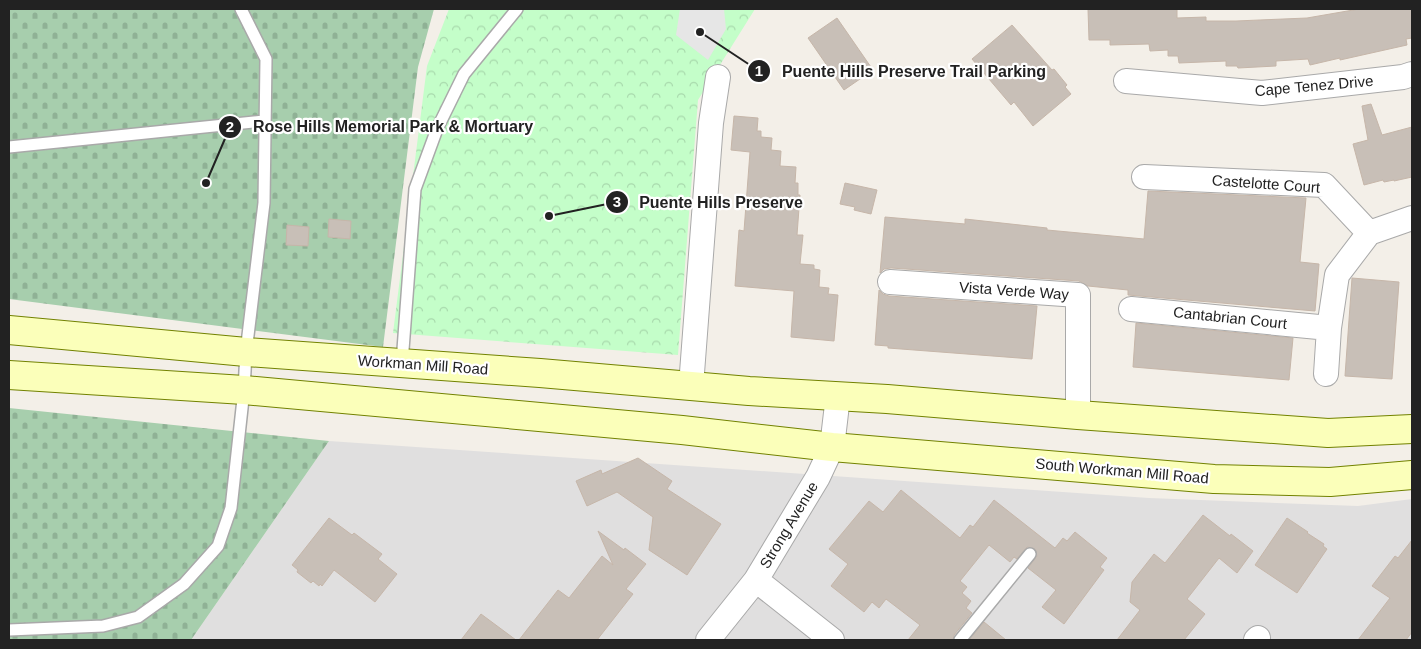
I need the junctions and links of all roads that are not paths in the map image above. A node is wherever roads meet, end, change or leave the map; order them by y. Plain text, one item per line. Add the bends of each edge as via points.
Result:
1 (241, 9) edge
2 (517, 9) edge
3 (1412, 74) edge
4 (718, 77) dead end
5 (1126, 81) dead end
6 (264, 121) junction
7 (9, 147) edge
8 (1144, 177) dead end
9 (1412, 218) edge
10 (1369, 233) junction
11 (890, 282) dead end
12 (1131, 309) dead end
13 (1329, 328) junction
14 (9, 330) edge
15 (246, 352) junction
16 (402, 363) junction
17 (1326, 374) dead end
18 (9, 375) edge
19 (691, 386) junction
20 (244, 390) junction
21 (838, 396) junction
22 (1078, 415) junction
23 (1412, 429) edge
24 (832, 447) junction
25 (1412, 475) edge
26 (1030, 554) dead end
27 (756, 580) junction
28 (9, 630) edge
29 (708, 640) edge
30 (832, 640) edge
31 (960, 640) edge

1 - 6 lane via 266,59
2 - 16 lane via 464,74 437,129 415,189
3 - 5 street, Cape Tenez Drive via 1262,93
4 - 19 street via 711,123
6 - 7 lane
6 - 15 lane via 264,203
8 - 10 street, Castelotte Court via 1324,185
9 - 10 street
10 - 13 street via 1337,275
11 - 22 street, Vista Verde Way via 1078,295
12 - 13 street, Cantabrian Court
13 - 17 street
14 - 15 main road, Workman Mill Road
15 - 16 main road, Workman Mill Road
15 - 20 lane
16 - 19 main road, Workman Mill Road
18 - 20 main road
19 - 21 main road, Workman Mill Road
20 - 24 main road
20 - 28 lane via 231,508 218,546 184,584 138,616 112,624
21 - 22 main road
21 - 24 street, Strong Avenue
22 - 23 main road via 1328,433
24 - 25 main road, South Workman Mill Road via 1214,479 1330,482
24 - 27 street, Strong Avenue via 818,477
26 - 31 lane
27 - 29 street, Strong Avenue
27 - 30 street

